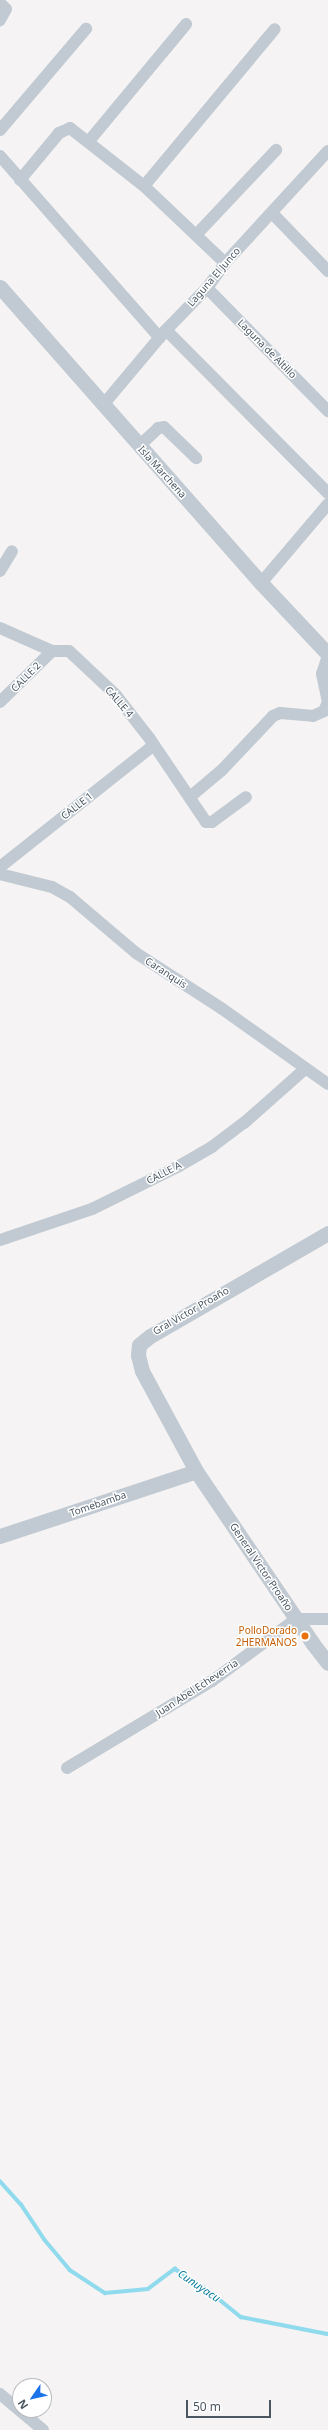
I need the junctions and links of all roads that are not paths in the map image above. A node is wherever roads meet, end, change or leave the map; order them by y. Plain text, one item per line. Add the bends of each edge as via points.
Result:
1 (0, 3) edge
2 (0, 20) edge
3 (186, 24) dead end
4 (86, 29) dead end
5 (275, 29) dead end
6 (0, 130) edge
7 (89, 141) junction
8 (276, 150) dead end
9 (328, 151) edge
10 (0, 156) edge
11 (20, 180) junction
12 (144, 186) junction
13 (272, 213) junction
14 (196, 235) junction
15 (225, 263) junction
16 (328, 271) edge
17 (0, 287) edge
18 (207, 288) junction
19 (163, 334) junction
20 (103, 405) junction
21 (328, 411) edge
22 (139, 446) junction
23 (196, 458) dead end
24 (328, 493) edge
25 (328, 504) edge
26 (12, 551) dead end
27 (0, 571) edge
28 (261, 583) junction
29 (0, 628) edge
30 (52, 651) junction
31 (328, 655) edge
32 (0, 702) edge
33 (154, 745) junction
34 (190, 796) junction
35 (246, 798) dead end
36 (0, 867) edge
37 (0, 874) edge
38 (305, 1069) junction
39 (328, 1084) edge
40 (326, 1233) edge
41 (0, 1240) edge
42 (196, 1471) junction
43 (0, 1536) edge
44 (296, 1619) junction
45 (328, 1619) edge
46 (328, 1663) edge
47 (67, 1768) dead end
48 (0, 2394) edge
49 (43, 2430) edge

1 - 2 street via 6,9
3 - 7 street
4 - 6 street
5 - 12 street
7 - 11 street via 70,128 59,133
7 - 12 street
8 - 14 street
9 - 13 street, Laguna El Junco
10 - 11 street
11 - 19 street
12 - 14 street
13 - 15 street, Laguna El Junco
13 - 16 street
14 - 15 street
15 - 18 street, Laguna El Junco
17 - 20 street, Isla Marchena
18 - 19 street, Laguna El Junco
18 - 21 street, Laguna de Altillo
19 - 20 street, Laguna El Junco
19 - 24 street
20 - 22 street, Isla Marchena
22 - 23 street via 158,428 164,427
22 - 28 street, Isla Marchena
25 - 28 street
26 - 27 street
28 - 31 street, Isla Marchena
29 - 30 street, CALLE 4
30 - 32 street, CALLE 2
30 - 33 street, CALLE 4 via 69,651 114,694
31 - 34 street via 322,674 328,702 324,711 313,716 280,713 273,716 222,770
33 - 34 street, CALLE 4
33 - 36 street, CALLE 1
34 - 35 street, CALLE 4 via 204,819 212,822
37 - 38 street, Caranquis via 52,887 70,897 136,954 221,1008
38 - 39 street, Caranquis
38 - 41 street, CALLE A via 244,1123 213,1146 179,1166 92,1209
40 - 42 street, Gral Victor Proaño via 150,1336 140,1345 138,1355 142,1371
42 - 43 street, Tomebamba
42 - 44 street, General Victor Proaño
44 - 45 street
44 - 46 street, General Victor Proaño
44 - 47 street, Juan Abel Echeverria via 212,1681
48 - 49 street

